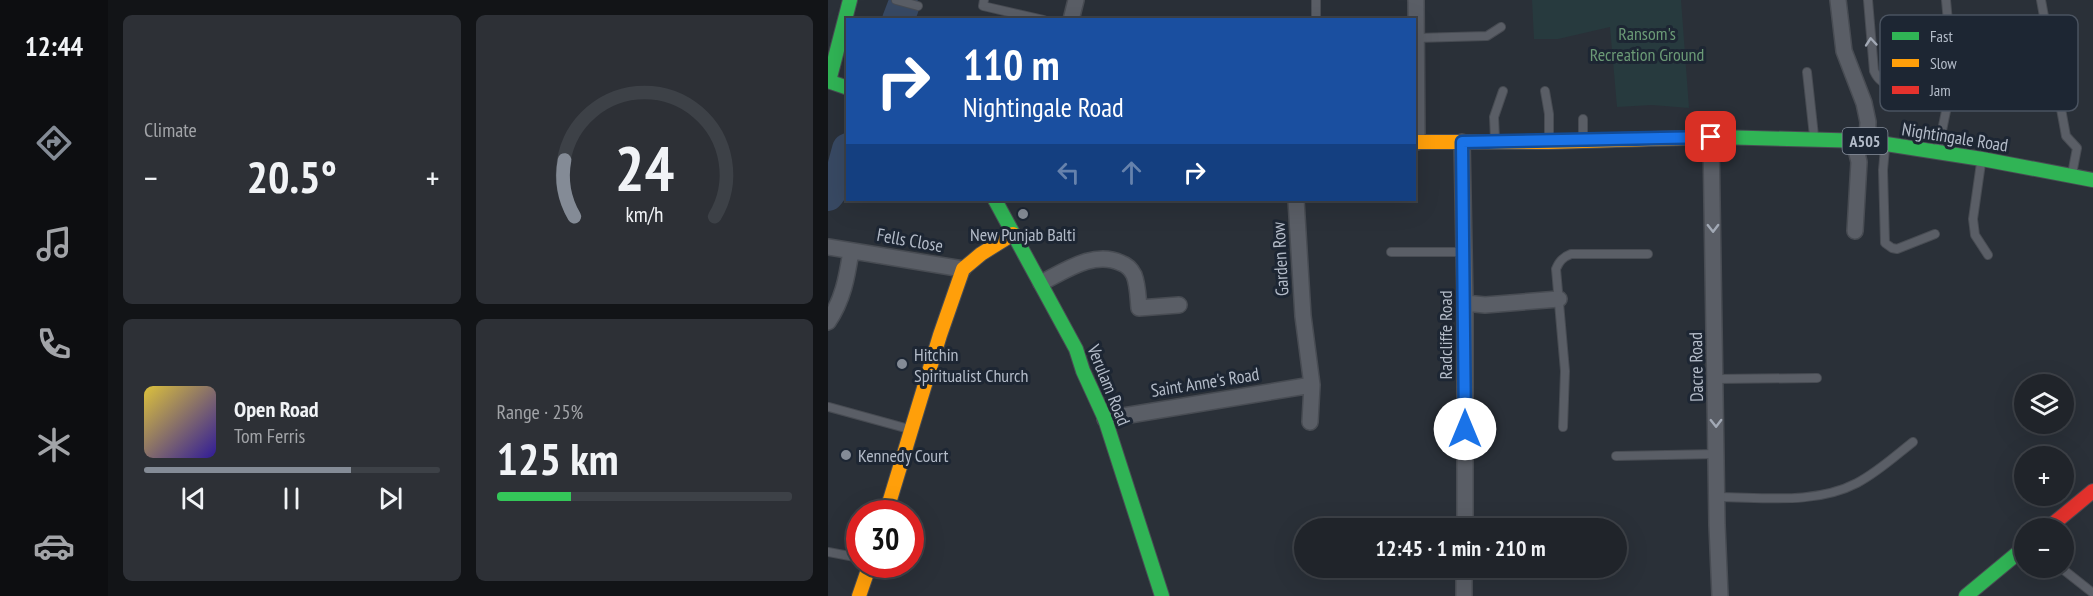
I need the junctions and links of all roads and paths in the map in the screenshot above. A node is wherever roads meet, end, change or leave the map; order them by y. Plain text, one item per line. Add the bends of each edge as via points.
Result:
1 (850, 0) edge
2 (896, 0) edge
3 (984, 0) edge
4 (1076, 0) edge
5 (1316, 0) edge
6 (1416, 0) edge
7 (1839, 0) edge
8 (1868, 0) edge
9 (1946, 0) edge
10 (2041, 0) edge
11 (918, 6) dead end
12 (1947, 15) edge
13 (2044, 15) edge
14 (1035, 18) edge
15 (1072, 18) edge
16 (1316, 18) edge
17 (1501, 27) dead end
18 (1416, 38) junction
19 (1807, 72) dead end
20 (1880, 81) edge
21 (828, 83) edge
22 (846, 88) edge
23 (1503, 91) dead end
24 (1545, 91) dead end
25 (1946, 111) edge
26 (2061, 111) edge
27 (1583, 119) dead end
28 (1711, 137) junction
29 (1583, 140) junction
30 (1815, 140) junction
31 (1861, 141) junction
32 (1416, 142) edge
33 (1462, 142) junction
34 (1495, 142) junction
35 (1550, 142) junction
36 (1886, 144) junction
37 (1938, 151) junction
38 (1982, 159) junction
39 (2072, 175) junction
40 (2093, 180) edge
41 (996, 201) edge
42 (1296, 201) edge
43 (1855, 231) dead end
44 (1013, 234) junction
45 (1935, 234) dead end
46 (828, 247) edge
47 (851, 251) junction
48 (1390, 252) dead end
49 (1464, 252) junction
50 (1648, 254) dead end
51 (1988, 255) dead end
52 (963, 269) junction
53 (1041, 283) junction
54 (1559, 299) junction
55 (1465, 303) junction
56 (1179, 305) dead end
57 (828, 322) edge
58 (1817, 378) dead end
59 (1715, 379) junction
60 (1312, 385) junction
61 (829, 407) edge
62 (1105, 419) junction
63 (1310, 422) dead end
64 (1563, 427) dead end
65 (911, 430) junction
66 (1913, 442) dead end
67 (1716, 454) junction
68 (1616, 456) dead end
69 (2093, 491) edge
70 (1717, 497) junction
71 (890, 500) edge
72 (1465, 518) edge
73 (2060, 518) edge
74 (828, 552) edge
75 (846, 555) edge
76 (2014, 556) edge
77 (865, 578) edge
78 (1464, 578) edge
79 (2074, 578) edge
80 (2093, 593) edge
81 (859, 596) edge
82 (1162, 596) edge
83 (1464, 596) edge
84 (1720, 596) edge
85 (1965, 596) edge

1 - 21 street
2 - 11 lane
3 - 14 lane via 983,6
4 - 15 street
5 - 16 lane
6 - 18 street
7 - 31 street via 1844,51 1868,122
20 -> 8 lane via 1874,71
9 - 12 lane
10 - 13 lane
17 - 18 lane via 1487,36
18 - 32 street
19 - 30 lane
21 - 22 street
23 - 34 lane via 1494,117
24 - 35 lane
25 - 37 lane
26 - 39 lane via 2066,136 2077,148
27 - 29 lane
28 - 29 street, Nightingale Road / A505
28 - 30 street, Nightingale Road / A505
28 -> 59 street, Dacre Road
29 - 35 street, Nightingale Road / A505
30 - 31 street, Nightingale Road / A505
31 - 36 street, Nightingale Road / A505
31 - 43 street
32 - 33 street, Nightingale Road / A505
33 - 34 street, Nightingale Road / A505
33 - 49 street, Radcliffe Road
34 - 35 street, Nightingale Road / A505
36 - 37 street, Nightingale Road / A505
36 - 45 lane via 1886,243 1897,249
37 - 38 street, Nightingale Road / A505
38 - 39 street, Nightingale Road / A505
38 - 51 lane via 1973,219 1975,235
39 - 40 street, Nightingale Road / A505
41 - 44 street, Verulam Road
42 - 60 street, Garden Row
44 - 52 street
44 - 53 street, Verulam Road
46 - 47 street, Fells Close
47 - 52 street, Fells Close
47 - 57 street, Fells Close via 838,307
48 - 49 lane
49 - 55 street, Radcliffe Road
50 - 54 lane via 1565,256 1556,269
52 - 65 street
53 - 56 street via 1090,260 1107,258 1131,269 1139,308
53 - 62 street, Verulam Road via 1076,349
54 - 55 street
54 - 64 lane via 1565,371
55 - 72 street, Radcliffe Road
58 - 59 lane
59 -> 67 street, Dacre Road
60 - 62 street, Saint Anne's Road
60 - 63 street, Garden Row
61 - 65 lane
62 - 82 street, Verulam Road
65 - 71 street
66 - 70 lane via 1856,484 1812,498
67 - 68 lane
67 - 70 street, Dacre Road
69 - 73 street
70 - 84 street, Dacre Road
74 - 75 lane
76 - 85 street
77 - 81 street
78 - 83 street
79 - 80 lane

